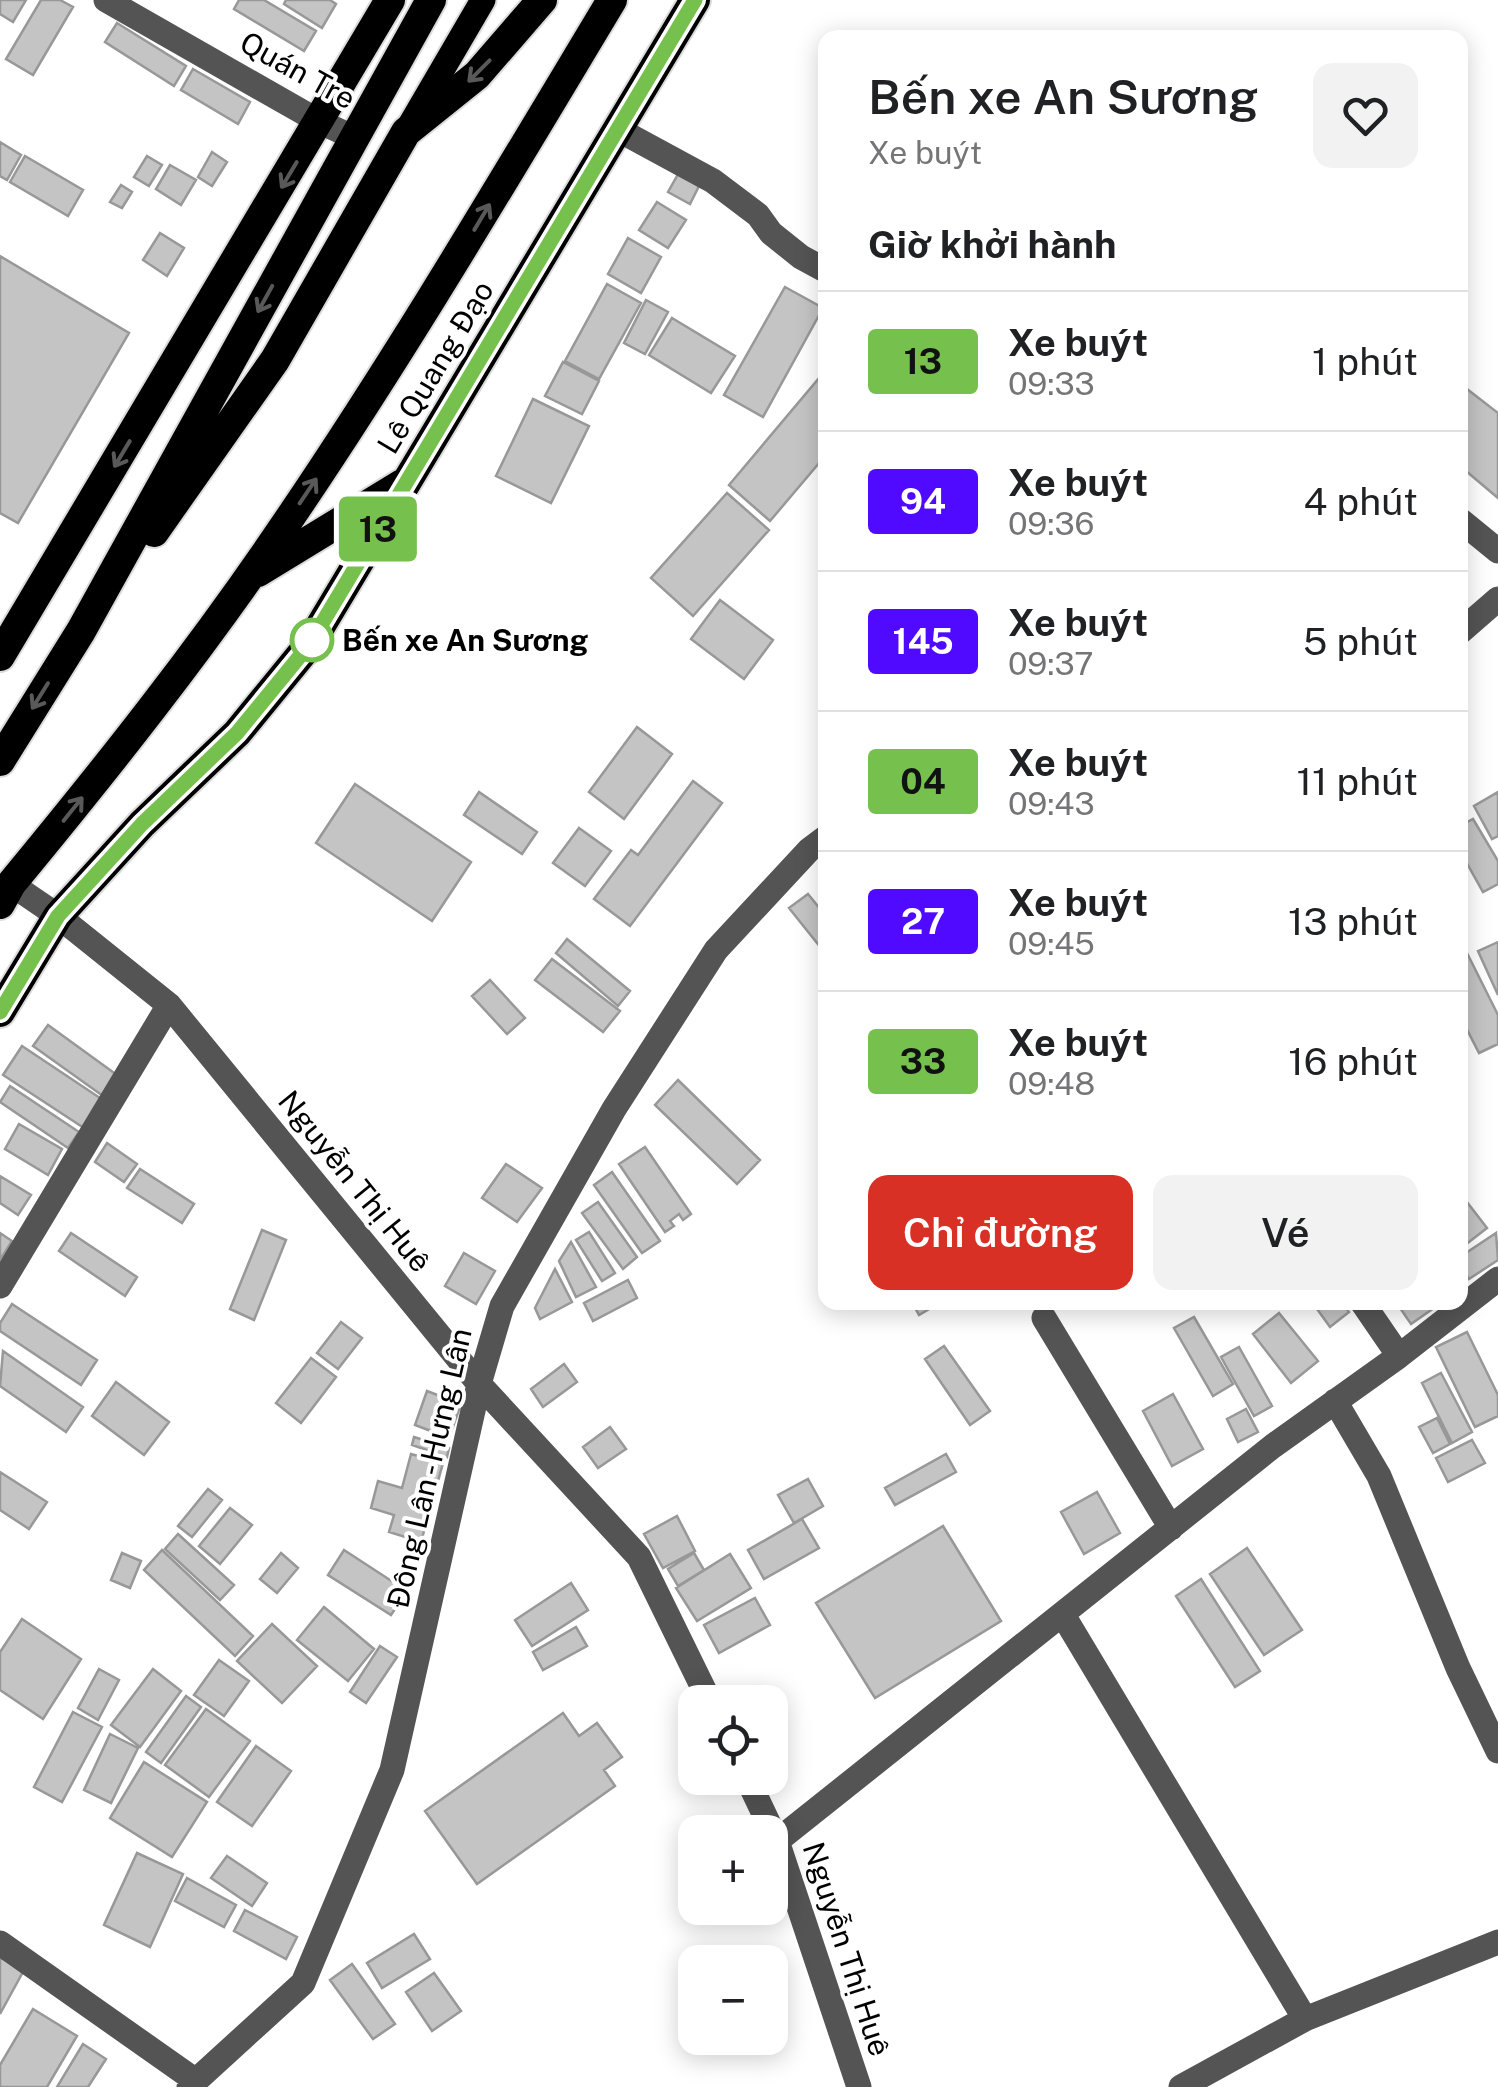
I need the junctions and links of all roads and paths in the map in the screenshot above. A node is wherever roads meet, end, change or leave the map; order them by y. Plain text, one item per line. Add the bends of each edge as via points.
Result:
1 (106, 0) edge
2 (390, 0) edge
3 (431, 0) edge
4 (484, 0) edge
5 (542, 0) edge
6 (612, 0) edge
7 (690, 10) edge
8 (320, 122) junction
9 (618, 130) junction
10 (406, 132) junction
11 (355, 138) junction
12 (818, 266) edge
13 (408, 481) junction
14 (1468, 527) edge
15 (1498, 551) edge
16 (247, 579) junction
17 (1498, 599) edge
18 (1468, 625) edge
19 (81, 631) junction
20 (0, 656) edge
21 (0, 761) edge
22 (818, 843) edge
23 (6, 894) edge
24 (58, 916) junction
25 (169, 1004) junction
26 (0, 1012) edge
27 (1498, 1278) edge
28 (0, 1286) edge
29 (1468, 1302) edge
30 (1367, 1310) edge
31 (1457, 1310) edge
32 (1044, 1318) dead end
33 (1399, 1356) junction
34 (479, 1384) junction
35 (1335, 1401) junction
36 (1171, 1528) junction
37 (1064, 1615) junction
38 (702, 1685) edge
39 (1498, 1751) edge
40 (788, 1832) edge
41 (788, 1874) edge
42 (0, 1942) edge
43 (1498, 1942) edge
44 (1304, 2019) junction
45 (193, 2084) edge
46 (859, 2087) edge
47 (1181, 2087) edge

1 - 8 street, Quán Tre
2 - 8 highway
3 - 11 highway
4 - 10 main road
5 -> 10 highway via 477,75
16 -> 6 highway, Lê Quang Đạo via 394,361
7 - 9 highway, Lê Quang Đạo
8 - 11 street, Quán Tre
8 -> 20 highway
9 - 12 street via 713,181
9 - 13 highway, Lê Quang Đạo
10 - 19 highway via 275,360
11 -> 19 highway
13 - 16 highway
13 - 24 highway, Lê Quang Đạo via 309,645 237,733
14 - 15 street
23 -> 16 highway, Lê Quang Đạo
17 - 18 street
19 -> 21 highway
22 - 34 street, Đông Lân - Hưng Lân via 716,950 614,1108 502,1306
23 - 24 street, Nguyễn Thị Huê
24 - 25 street, Nguyễn Thị Huê
24 - 26 highway, Lê Quang Đạo
25 - 28 street
25 - 34 street, Nguyễn Thị Huê
27 - 29 street
30 - 33 street
31 - 33 street
32 - 36 street
33 - 35 street
34 - 38 street, Nguyễn Thị Huê via 639,1557
34 - 45 street, Đông Lân - Hưng Lân via 392,1770 303,1982
35 - 36 street
35 - 39 street via 1378,1476
36 - 37 street
37 - 40 street
37 - 44 street
41 - 46 street, Nguyễn Thị Huê
42 - 45 street
43 - 44 street
44 - 47 street

